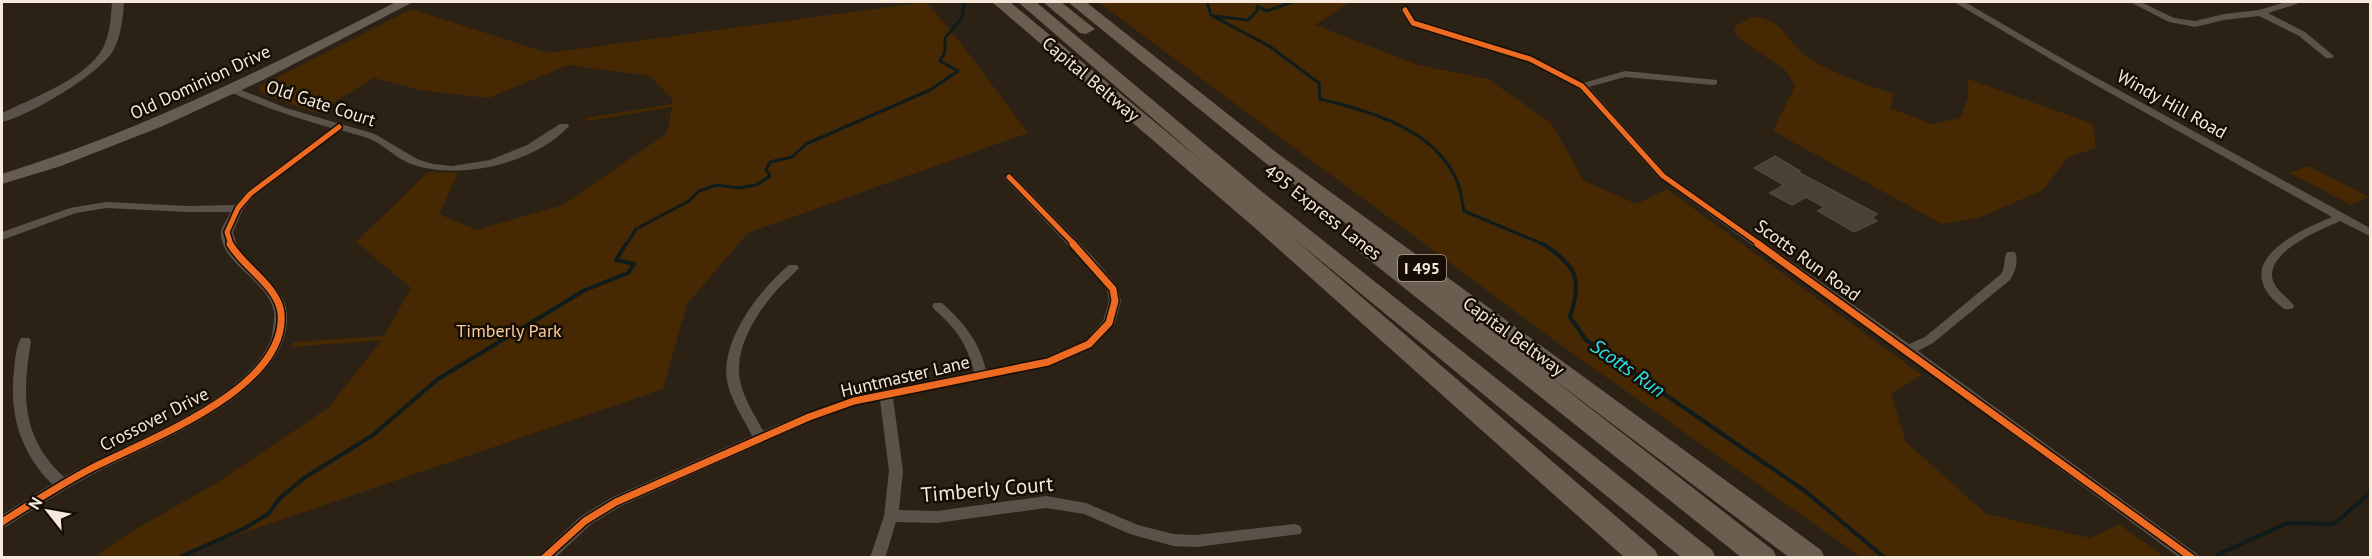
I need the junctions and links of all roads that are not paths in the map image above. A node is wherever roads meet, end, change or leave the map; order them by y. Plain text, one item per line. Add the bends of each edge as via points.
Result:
1 (118, 2) edge
2 (406, 2) edge
3 (1000, 2) edge
4 (1026, 2) edge
5 (1051, 2) edge
6 (1076, 2) edge
7 (1959, 2) edge
8 (2135, 2) edge
9 (2293, 2) edge
10 (1405, 10) dead end
11 (2260, 13) junction
12 (2329, 56) dead end
13 (1713, 82) dead end
14 (1582, 86) junction
15 (234, 90) junction
16 (2, 118) edge
17 (564, 126) dead end
18 (339, 127) junction
19 (1009, 177) dead end
20 (2, 179) edge
21 (238, 208) junction
22 (2341, 217) junction
23 (2370, 233) edge
24 (2, 236) edge
25 (2011, 255) dead end
26 (793, 268) dead end
27 (938, 306) dead end
28 (2288, 306) dead end
29 (25, 341) dead end
30 (1908, 350) junction
31 (981, 375) junction
32 (886, 392) junction
33 (760, 438) junction
34 (63, 485) junction
35 (1742, 505) junction
36 (891, 516) junction
37 (2, 522) edge
38 (1295, 530) dead end
39 (1700, 556) edge
40 (544, 558) edge
41 (877, 558) edge
42 (1645, 558) edge
43 (1763, 558) edge
44 (1811, 558) edge
45 (1816, 558) edge
46 (2192, 558) edge

1 - 16 street via 111,38 100,59 82,74
2 - 15 main road, Old Dominion Drive
3 - 42 highway, Capital Beltway via 1263,223
4 - 39 highway, 495 Express Lanes / I 495 via 1254,195
5 - 43 highway, 495 Express Lanes / I 495
6 - 35 highway, Capital Beltway / I 495 via 1270,157
7 - 22 street, Windy Hill Road
8 - 11 street via 2188,24
9 - 11 street
10 - 14 street, Scotts Run Road via 1413,23 1530,59
11 - 12 street via 2302,34
13 - 14 street via 1625,74
14 - 30 street, Scotts Run Road via 1663,176
15 - 18 street, Old Gate Court via 284,111
15 - 20 main road, Old Dominion Drive via 104,145
17 - 18 street, Old Gate Court via 537,145 507,158 445,167 422,164 377,138
18 - 21 street, Crossover Drive via 262,183
19 - 31 street, Huntmaster Lane via 1108,282 1115,301 1114,312 1100,335 1078,351 1048,362
21 - 24 street via 98,206 65,213
21 - 34 street, Crossover Drive via 227,232 228,243 271,294 281,314 269,354 244,383 207,411
22 - 23 street, Windy Hill Road
22 - 28 street via 2291,239 2270,262 2267,284
25 - 30 street via 2006,277 1929,340
26 - 33 street via 768,291 737,346 733,361 735,389
27 - 31 street via 969,336
29 - 34 street via 18,404 20,422 32,449
30 - 46 street, Scotts Run Road
31 - 32 street, Huntmaster Lane
32 - 33 street, Huntmaster Lane via 825,411
32 - 36 street via 897,471
33 - 40 street, Huntmaster Lane via 616,501 585,521
34 - 37 street, Crossover Drive
35 - 44 highway, Capital Beltway / I 495
35 - 45 highway
36 - 38 street, Timberly Court via 937,517 1046,502 1086,508 1135,530 1173,540
36 - 41 street

